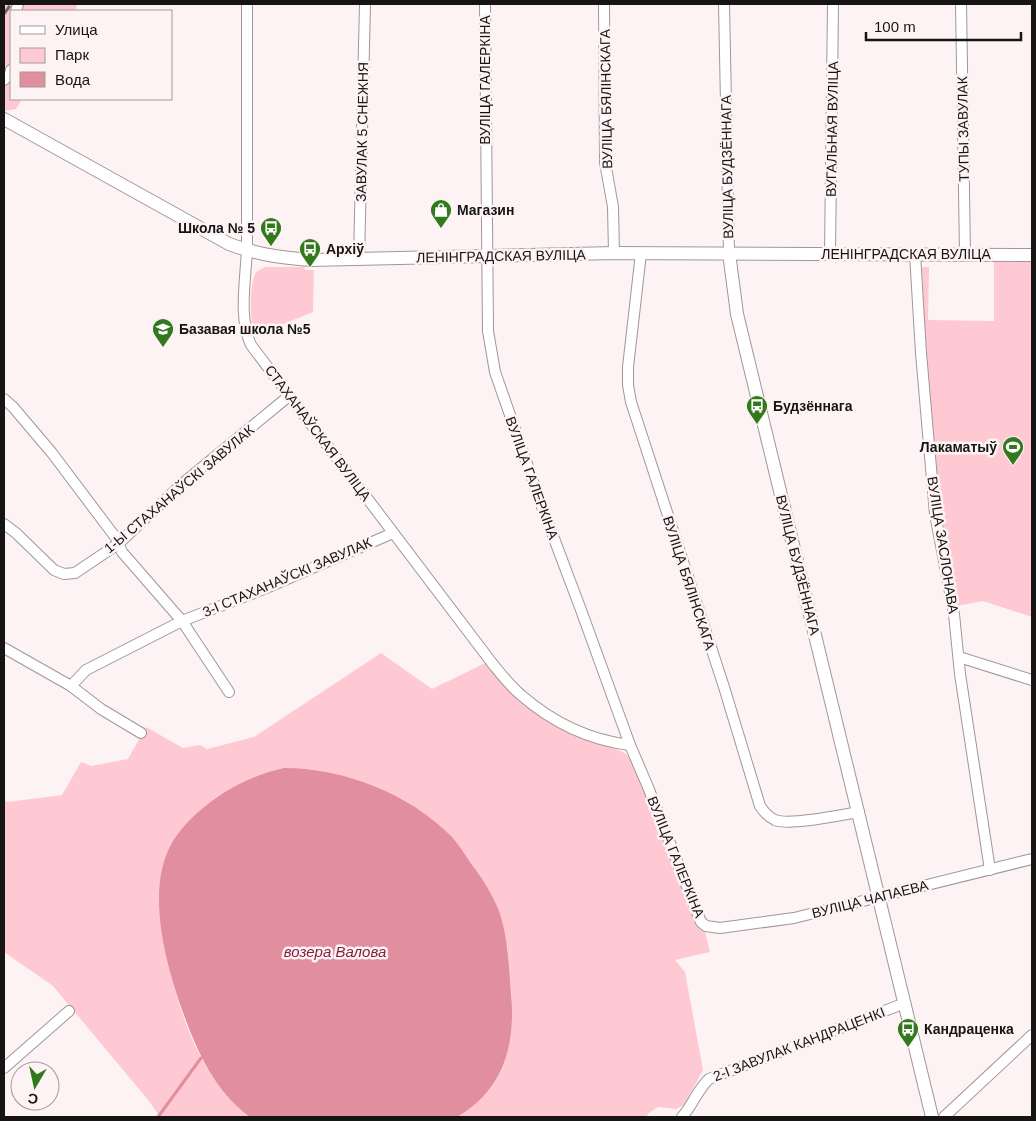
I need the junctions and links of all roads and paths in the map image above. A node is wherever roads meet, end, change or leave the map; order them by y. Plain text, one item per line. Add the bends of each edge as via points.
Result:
1 (247, 4) edge
2 (365, 4) edge
3 (485, 4) edge
4 (604, 4) edge
5 (724, 4) edge
6 (833, 4) edge
7 (961, 4) edge
8 (4, 119) edge
9 (247, 251) junction
10 (729, 252) junction
11 (614, 253) junction
12 (641, 253) junction
13 (830, 253) junction
14 (915, 254) junction
15 (966, 254) junction
16 (1032, 255) edge
17 (486, 256) junction
18 (359, 259) junction
19 (289, 396) junction
20 (4, 399) edge
21 (4, 524) edge
22 (392, 533) junction
23 (118, 544) junction
24 (182, 621) junction
25 (4, 648) edge
26 (960, 657) junction
27 (1032, 680) edge
28 (72, 686) junction
29 (229, 692) dead end
30 (141, 733) dead end
31 (630, 745) junction
32 (858, 812) junction
33 (1032, 859) edge
34 (990, 870) junction
35 (879, 897) junction
36 (706, 926) joint
37 (905, 1003) junction
38 (69, 1011) dead end
39 (1032, 1035) edge
40 (4, 1068) edge
41 (682, 1117) edge
42 (932, 1117) edge
43 (944, 1117) edge

1 - 9 street, СТАХАНАЎСКАЯ ВУЛІЦА
2 - 18 street, ЗАВУЛАК 5 СНЕЖНЯ
3 - 17 street, ВУЛІЦА ГАЛЕРКІНА
4 - 11 street, ВУЛІЦА БЯЛІНСКАГА via 605,162 613,207
5 - 10 street, ВУЛІЦА БУДЗЁННАГА
6 - 13 street, ВУГАЛЬНАЯ ВУЛІЦА
7 - 15 street, ТУПЫ ЗАВУЛАК
8 - 9 street, ЛЕНІНГРАДСКАЯ ВУЛІЦА
9 - 18 street, ЛЕНІНГРАДСКАЯ ВУЛІЦА via 270,257
9 - 19 street, СТАХАНАЎСКАЯ ВУЛІЦА via 246,334
10 - 12 street, ЛЕНІНГРАДСКАЯ ВУЛІЦА
10 - 13 street, ЛЕНІНГРАДСКАЯ ВУЛІЦА
10 - 32 street, ВУЛІЦА БУДЗЁННАГА via 738,314
11 - 12 street, ЛЕНІНГРАДСКАЯ ВУЛІЦА
11 - 17 street, ЛЕНІНГРАДСКАЯ ВУЛІЦА
12 - 32 street, ВУЛІЦА БЯЛІНСКАГА via 628,367 631,402 760,806 765,814 783,822 817,820
13 - 14 street, ЛЕНІНГРАДСКАЯ ВУЛІЦА
14 - 15 street, ЛЕНІНГРАДСКАЯ ВУЛІЦА
14 - 26 street, ВУЛІЦА ЗАСЛОНАВА via 936,514
15 - 16 street, ЛЕНІНГРАДСКАЯ ВУЛІЦА
17 - 18 street, ЛЕНІНГРАДСКАЯ ВУЛІЦА
17 - 31 street, ВУЛІЦА ГАЛЕРКІНА via 488,331 495,372
19 - 22 street, СТАХАНАЎСКАЯ ВУЛІЦА
19 - 23 street, 1-Ы СТАХАНАЎСКІ ЗАВУЛАК via 182,484
20 - 23 street via 52,453
21 - 23 street, 1-Ы СТАХАНАЎСКІ ЗАВУЛАК via 54,570 64,574 75,573
22 - 24 street, 3-І СТАХАНАЎСКІ ЗАВУЛАК
22 - 31 street, СТАХАНАЎСКАЯ ВУЛІЦА via 520,695 559,723 595,738
23 - 24 street
24 - 28 street, 3-І СТАХАНАЎСКІ ЗАВУЛАК via 86,670
24 - 29 street
25 - 28 street
26 - 27 street
26 - 34 street, ВУЛІЦА ЗАСЛОНАВА
28 - 30 street via 101,709
31 - 36 street, ВУЛІЦА ГАЛЕРКІНА via 698,917
32 - 35 street, ВУЛІЦА БУДЗЁННАГА
33 - 34 street, ВУЛІЦА ЧАПАЕВА
34 - 35 street, ВУЛІЦА ЧАПАЕВА
35 - 36 street, ВУЛІЦА ЧАПАЕВА via 794,918 732,927
35 - 37 street, ВУЛІЦА БУДЗЁННАГА
37 - 41 street, 2-І ЗАВУЛАК КАНДРАЦЕНКІ via 709,1079
37 - 42 street, ВУЛІЦА БУДЗЁННАГА
38 - 40 street
39 - 43 street

